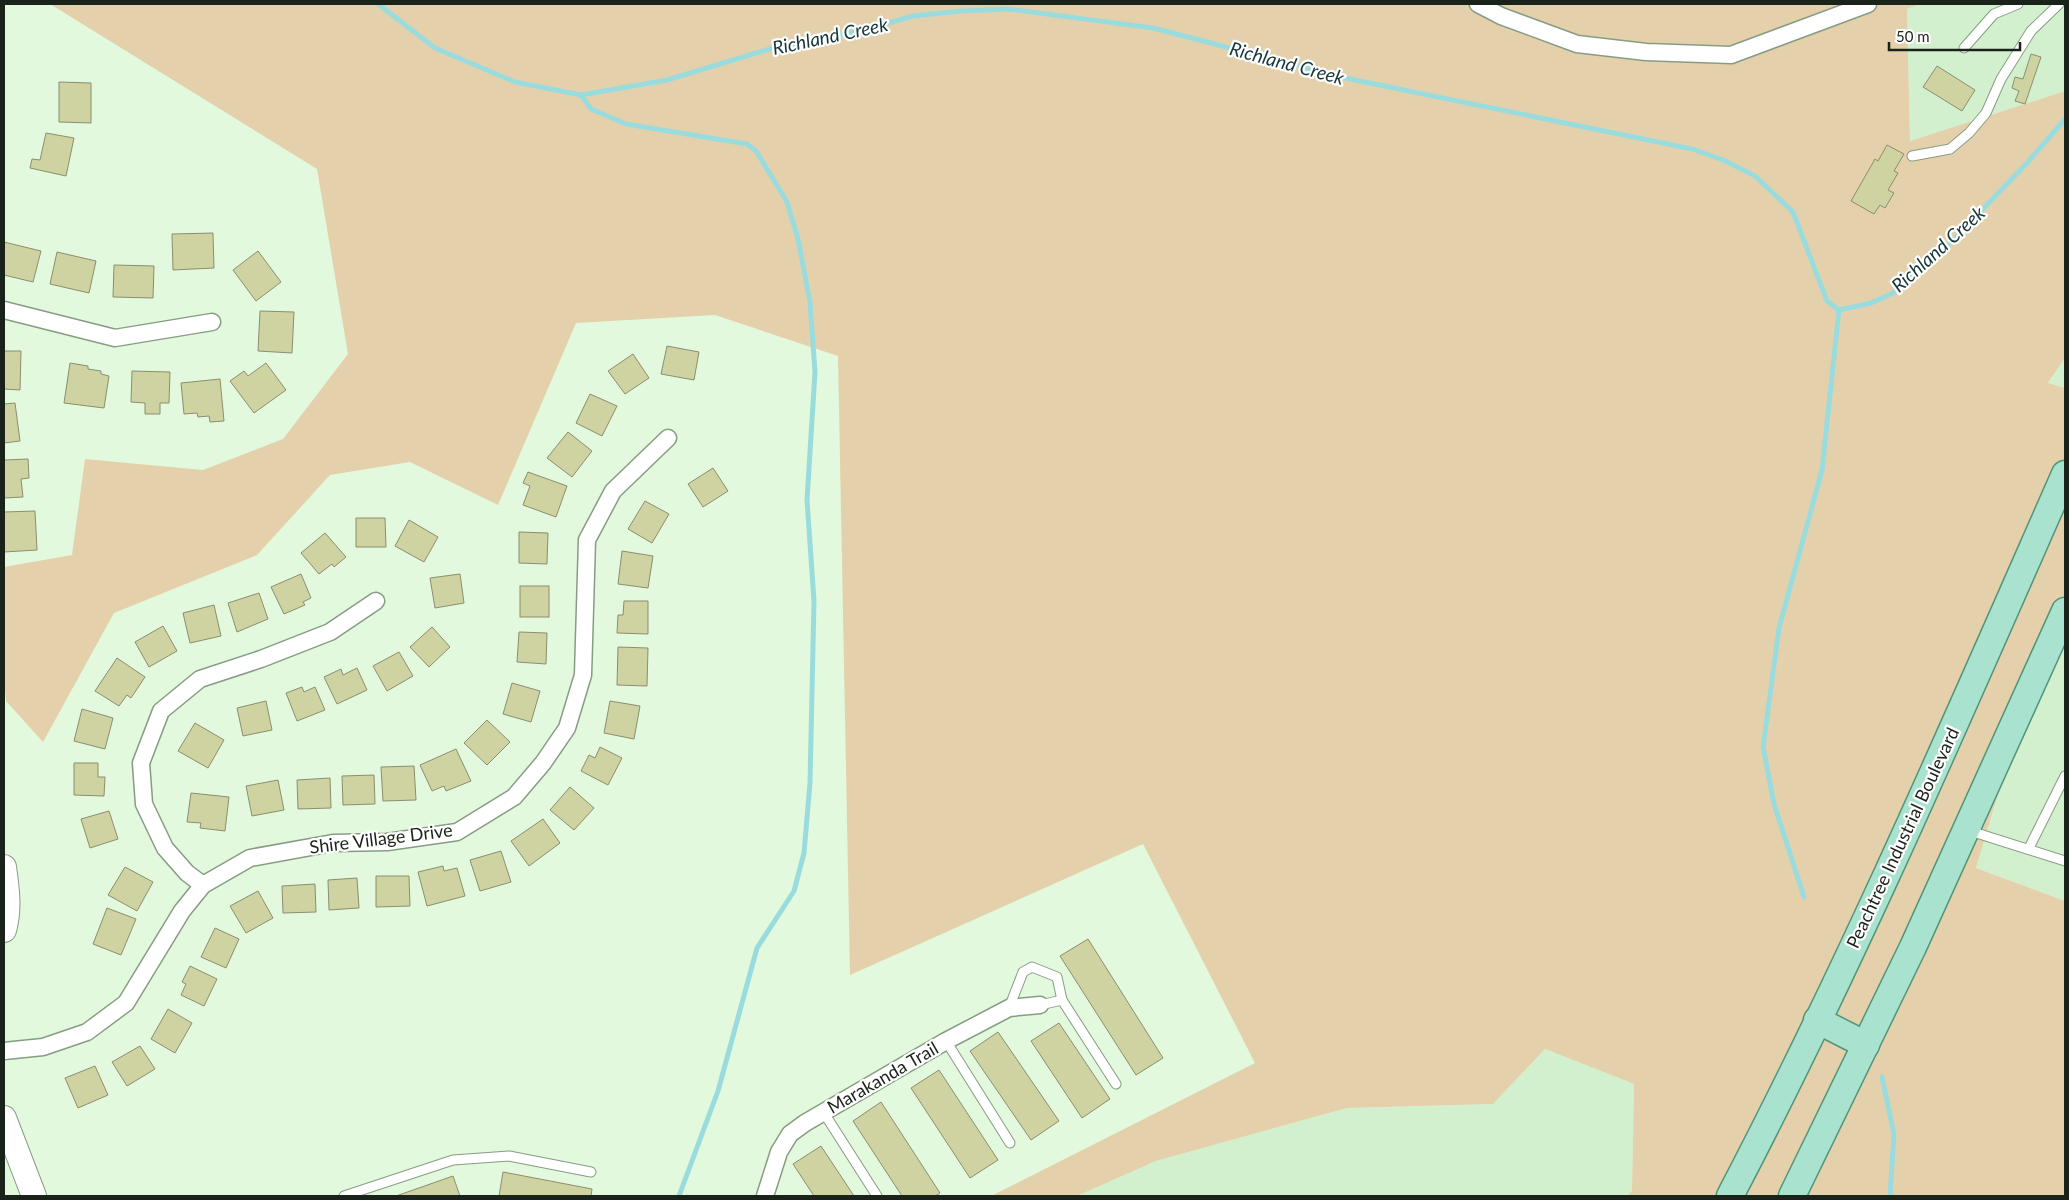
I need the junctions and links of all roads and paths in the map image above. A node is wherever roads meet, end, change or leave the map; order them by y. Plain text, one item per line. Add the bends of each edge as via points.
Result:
1 (1478, 4) edge
2 (1868, 4) edge
3 (2018, 4) edge
4 (2059, 4) edge
5 (1964, 48) dead end
6 (1912, 156) dead end
7 (4, 310) edge
8 (212, 322) dead end
9 (668, 438) dead end
10 (2065, 474) edge
11 (376, 601) dead end
12 (2065, 611) edge
13 (2065, 776) edge
14 (1967, 830) junction
15 (2029, 848) junction
16 (2065, 861) edge
17 (4, 866) edge
18 (203, 885) junction
19 (4, 930) edge
20 (1062, 1000) junction
21 (1040, 1005) joint
22 (1010, 1008) junction
23 (1817, 1020) junction
24 (946, 1041) junction
25 (1866, 1045) junction
26 (4, 1051) edge
27 (1116, 1084) dead end
28 (824, 1113) junction
29 (4, 1118) edge
30 (1010, 1143) dead end
31 (591, 1172) dead end
32 (34, 1196) edge
33 (344, 1196) edge
34 (765, 1196) edge
35 (877, 1196) edge
36 (1730, 1196) edge
37 (1792, 1196) edge

1 - 2 street via 1501,16 1577,44 1646,52 1731,55
3 - 5 lane via 1994,14
4 - 6 lane via 2031,31 2001,79 1986,113 1969,133 1950,149
7 - 8 street via 115,338
9 - 18 street, Shire Village Drive via 612,490 588,540 583,675 567,728 514,797 457,832 387,842 333,843 250,858
10 - 23 main road, Peachtree Industrial Boulevard via 1968,696
11 - 18 street via 330,632 261,660 200,679 161,711 141,763 144,804 165,848 187,873
12 - 14 main road
13 - 15 lane
14 - 15 lane
14 - 25 main road
15 - 16 lane
17 - 19 street via 8,889
18 - 26 street, Shire Village Drive via 182,911 126,1003 87,1032 43,1047
20 - 21 lane
20 - 22 lane via 1056,977 1032,967 1024,972
20 - 27 lane
21 - 22 street, Marakanda Trail
22 - 24 street, Marakanda Trail
23 - 25 main road
23 - 36 main road, Peachtree Industrial Boulevard
24 - 28 street, Marakanda Trail
24 - 30 lane
25 - 37 main road
28 - 34 street, Marakanda Trail via 790,1134 779,1152
28 - 35 lane
29 - 32 street
31 - 33 lane via 509,1156 454,1160

